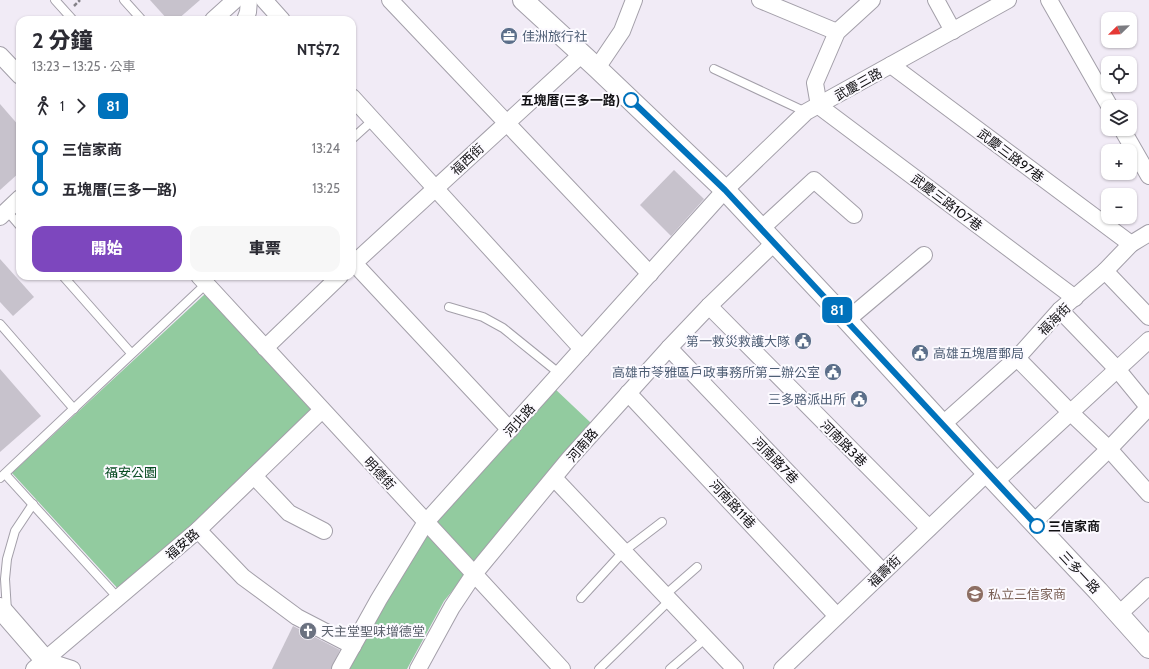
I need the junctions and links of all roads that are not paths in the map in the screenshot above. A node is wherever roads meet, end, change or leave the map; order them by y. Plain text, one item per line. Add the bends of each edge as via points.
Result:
1 (55, 0) edge
2 (124, 0) edge
3 (235, 0) edge
4 (249, 0) edge
5 (264, 0) edge
6 (390, 0) edge
7 (523, 0) edge
8 (634, 0) edge
9 (760, 0) edge
10 (872, 0) edge
11 (936, 0) edge
12 (1049, 0) edge
13 (1002, 2) edge
14 (69, 16) edge
15 (138, 16) edge
16 (217, 16) edge
17 (246, 16) edge
18 (278, 16) edge
19 (953, 31) junction
20 (837, 32) junction
21 (582, 54) junction
22 (0, 55) edge
23 (891, 65) junction
24 (597, 68) junction
25 (714, 69) dead end
26 (16, 72) edge
27 (1106, 100) edge
28 (356, 101) edge
29 (812, 109) junction
30 (373, 120) junction
31 (507, 123) junction
32 (356, 135) edge
33 (1126, 136) edge
34 (1149, 176) edge
35 (435, 188) junction
36 (725, 190) junction
37 (16, 202) edge
38 (3, 214) edge
39 (854, 215) dead end
40 (16, 223) edge
41 (1149, 232) edge
42 (768, 236) junction
43 (1131, 244) junction
44 (924, 255) dead end
45 (356, 260) edge
46 (356, 266) edge
47 (1105, 271) junction
48 (650, 274) junction
49 (66, 280) edge
50 (202, 280) edge
51 (336, 280) edge
52 (1075, 298) junction
53 (709, 306) junction
54 (449, 307) dead end
55 (1060, 310) junction
56 (1149, 317) edge
57 (847, 320) junction
58 (0, 324) edge
59 (1149, 340) edge
60 (265, 348) junction
61 (669, 348) junction
62 (582, 349) junction
63 (131, 354) junction
64 (1017, 358) junction
65 (1117, 369) junction
66 (560, 374) junction
67 (628, 393) junction
68 (1149, 408) edge
69 (74, 409) junction
70 (322, 410) junction
71 (1070, 413) junction
72 (943, 424) junction
73 (510, 430) junction
74 (1109, 449) junction
75 (2, 476) edge
76 (254, 476) junction
77 (991, 477) junction
78 (554, 478) junction
79 (1149, 494) edge
80 (33, 504) junction
81 (426, 522) junction
82 (662, 522) dead end
83 (1034, 522) junction
84 (929, 528) junction
85 (198, 530) junction
86 (324, 531) dead end
87 (624, 551) junction
88 (697, 566) dead end
89 (883, 572) junction
90 (474, 574) junction
91 (1149, 586) edge
92 (118, 598) junction
93 (581, 598) dead end
94 (668, 598) junction
95 (4, 612) edge
96 (1119, 614) junction
97 (838, 616) junction
98 (706, 638) junction
99 (353, 646) junction
100 (1149, 648) edge
101 (44, 666) edge
102 (425, 666) edge
103 (72, 669) edge
104 (340, 669) edge
105 (562, 669) edge
106 (599, 669) edge
107 (670, 669) edge
108 (736, 669) edge
109 (782, 669) edge

1 - 14 lane
2 - 15 lane
3 - 16 street
4 - 17 street
5 - 18 street
6 - 31 street
7 - 21 street, 三多一路
8 - 24 street via 622,31
9 - 20 street
10 - 20 street
11 - 19 street
12 - 27 street
13 - 19 street, 武慶三路
19 - 23 street, 武慶三路
20 - 29 street via 815,83
21 - 24 street, 三多一路
21 - 31 street, 福西街
22 - 26 street
23 - 29 street, 武慶三路
23 - 43 street, 武慶三路97巷
24 - 36 street, 三多一路
25 - 29 lane
28 - 30 street
29 - 36 street, 武慶三路
29 - 52 street, 武慶三路107巷
30 - 32 lane
30 - 35 street
31 - 35 street, 福西街
31 - 48 street
33 - 34 street
35 - 45 street, 福西街
35 - 62 street
36 - 42 street, 三多一路
36 - 48 street, 河北路
37 - 38 street
38 - 40 lane
39 - 42 street, 河南路 via 814,180
41 - 43 street, 福海街
42 - 53 street, 河南路
42 - 57 street, 三多一路
43 - 47 street, 福海街
44 - 57 street
46 - 73 street
47 - 52 street, 福海街
47 - 56 street
48 - 62 street, 河北路
49 - 63 lane
50 - 60 street, 明德街
50 - 63 lane
51 - 60 street
52 - 55 street, 福海街
53 - 61 street, 河南路
53 - 84 street, 河南路3巷
54 - 66 lane via 483,316 503,328
55 - 64 street, 福海街
55 - 65 street
57 - 72 street, 三多一路
58 - 69 lane
59 - 65 street, 福壽街
60 - 70 street, 明德街
61 - 67 street, 河南路
61 - 89 street, 河南路7巷
62 - 66 street, 河北路
63 - 69 lane
64 - 71 street
64 - 72 street, 福海街
65 - 68 street
65 - 71 street, 福壽街
66 - 73 street, 河北路
67 - 78 street, 河南路
67 - 97 street, 河南路11巷
68 - 74 street
69 - 75 lane
70 - 76 street, 福安路
70 - 81 street, 明德街
71 - 74 street
71 - 77 street, 福壽街
72 - 77 street, 三多一路
73 - 81 street, 河北路
74 - 79 street
74 - 83 street
75 - 80 lane
76 - 85 street, 福安路
76 - 86 street via 289,514
77 - 83 street, 三多一路
77 - 84 street, 福壽街
78 - 87 street
78 - 90 street, 河南路
80 - 92 lane
80 - 95 lane via 15,531 7,559
81 - 90 street, 明德街
81 - 99 street, 河北路
82 - 87 lane
83 - 96 street, 三多一路
84 - 89 street, 福壽街
85 - 92 street, 福安路
85 - 99 street via 244,578 297,617
87 - 93 lane
87 - 94 street
88 - 94 lane
89 - 97 street, 福壽街
90 - 102 street, 河南路 via 452,607
90 - 105 street, 明德街
91 - 96 street
92 - 101 street, 福安路
94 - 98 street
94 - 106 lane
95 - 101 street
96 - 100 street, 三多一路
97 - 109 street, 福壽街
98 - 107 lane
98 - 108 street
99 - 104 street, 河北路
101 - 103 street

